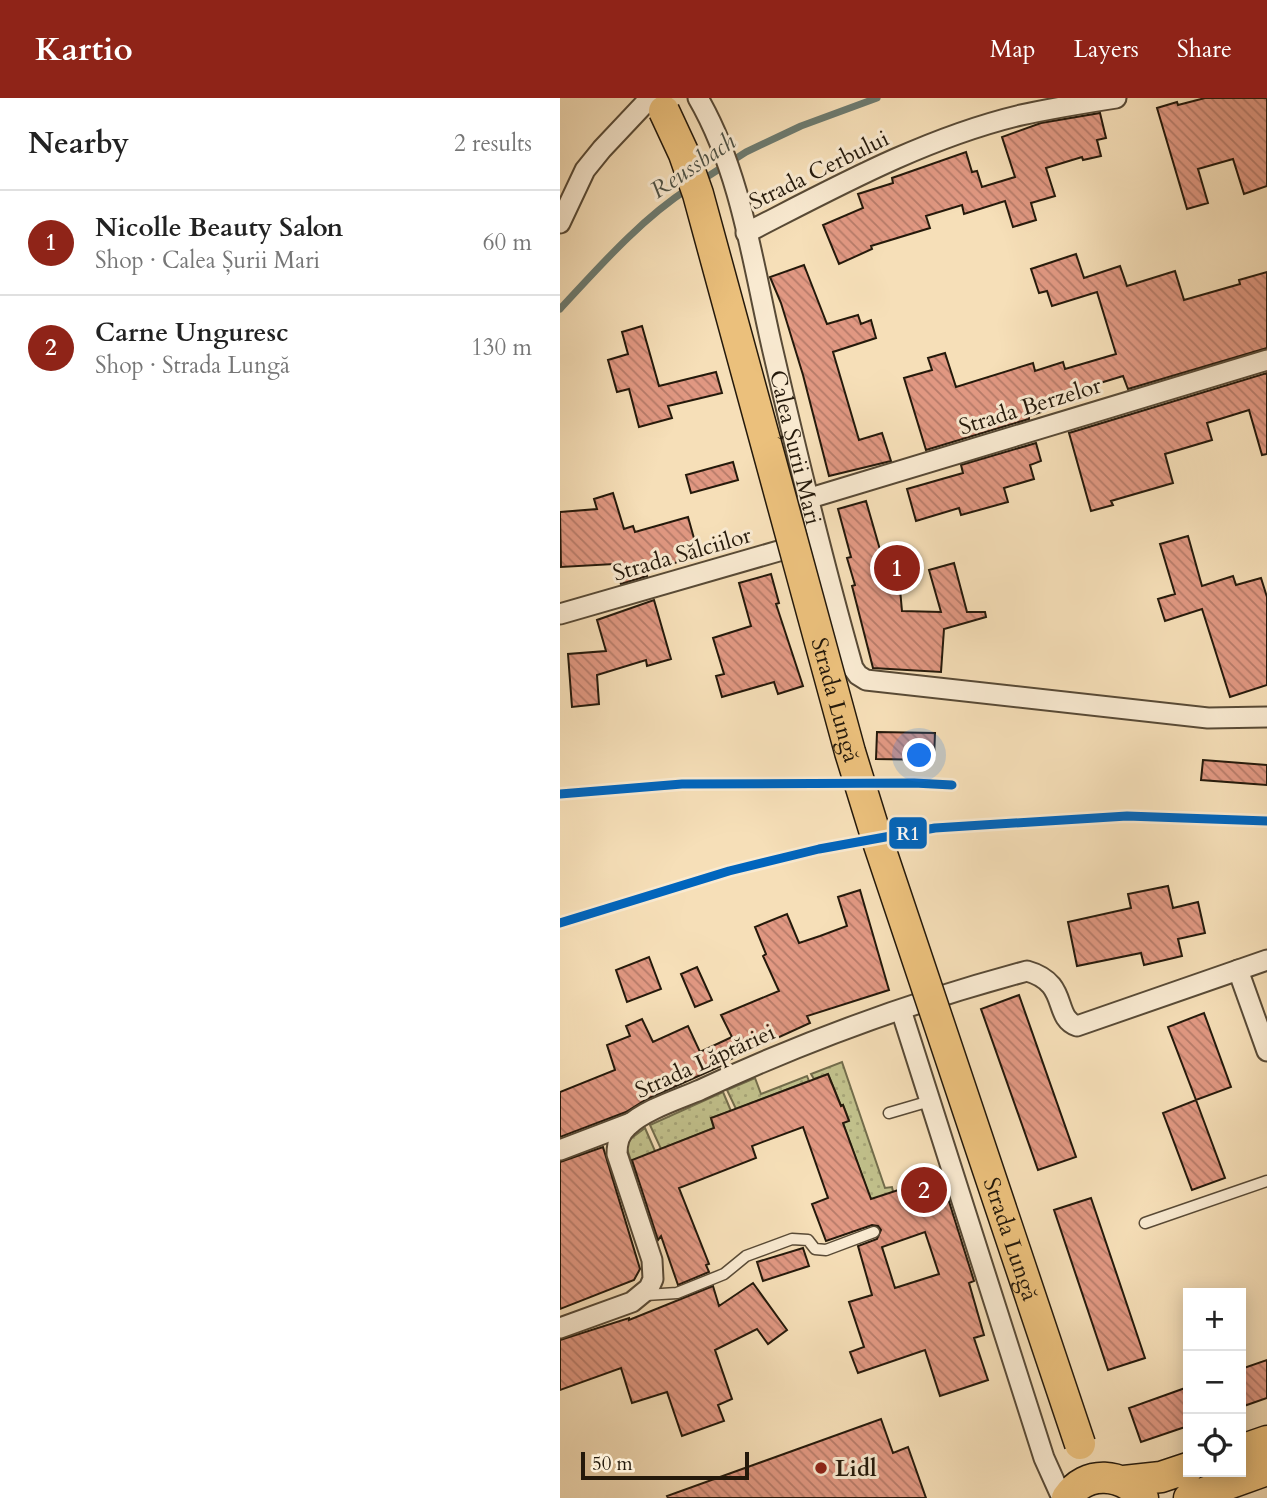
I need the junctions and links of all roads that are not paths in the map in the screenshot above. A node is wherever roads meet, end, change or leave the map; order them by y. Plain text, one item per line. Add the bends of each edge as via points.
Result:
1 (698, 98) edge
2 (1116, 98) edge
3 (651, 106) edge
4 (560, 223) edge
5 (746, 233) junction
6 (1267, 360) edge
7 (807, 499) junction
8 (817, 540) junction
9 (560, 614) edge
10 (1267, 717) edge
11 (1267, 960) edge
12 (1238, 970) junction
13 (901, 1010) junction
14 (1267, 1051) edge
15 (930, 1101) junction
16 (889, 1113) dead end
17 (631, 1123) junction
18 (560, 1150) edge
19 (1267, 1181) edge
20 (1145, 1223) dead end
21 (874, 1232) dead end
22 (642, 1296) junction
23 (560, 1328) edge
24 (1267, 1441) edge
25 (1080, 1444) junction
26 (1246, 1448) edge
27 (1183, 1470) edge
28 (1267, 1470) edge
29 (1127, 1486) edge
30 (1069, 1494) edge
31 (1189, 1498) edge

1 - 5 street, Calea Șurii Mari via 709,117
2 - 5 street, Strada Cerbului via 1019,116 915,151
3 - 4 street via 585,170
3 - 25 main road, Strada Lungă, bridge via 684,154 698,194 879,848
5 - 7 street, Calea Șurii Mari
6 - 7 street, Strada Berzelor
7 - 8 street, Calea Șurii Mari
8 - 9 street, Strada Sălciilor
8 - 10 street, Calea Șurii Mari via 853,668 866,680 1208,718
11 - 12 street
12 - 13 street, Strada Lăptăriei via 1077,1026 1066,1018 1053,985 1042,975 1027,971
12 - 14 street
13 - 15 street, Strada Lungă
13 - 17 street, Strada Lăptăriei via 810,1041
15 - 16 lane
15 - 30 street, Strada Lungă via 1044,1458
17 - 18 street
17 - 22 street, Strada Lăptăriei via 617,1143 617,1154 652,1260 653,1279
19 - 20 lane
21 - 22 lane via 826,1250 816,1249 808,1240 792,1239 746,1256 724,1274 677,1293
22 - 23 street
24 - 26 main road
25 - 29 main road, Strada Lungă
25 - 30 main road, Strada Lungă
27 - 29 main road
28 - 31 main road
29 - 30 main road via 1090,1479

